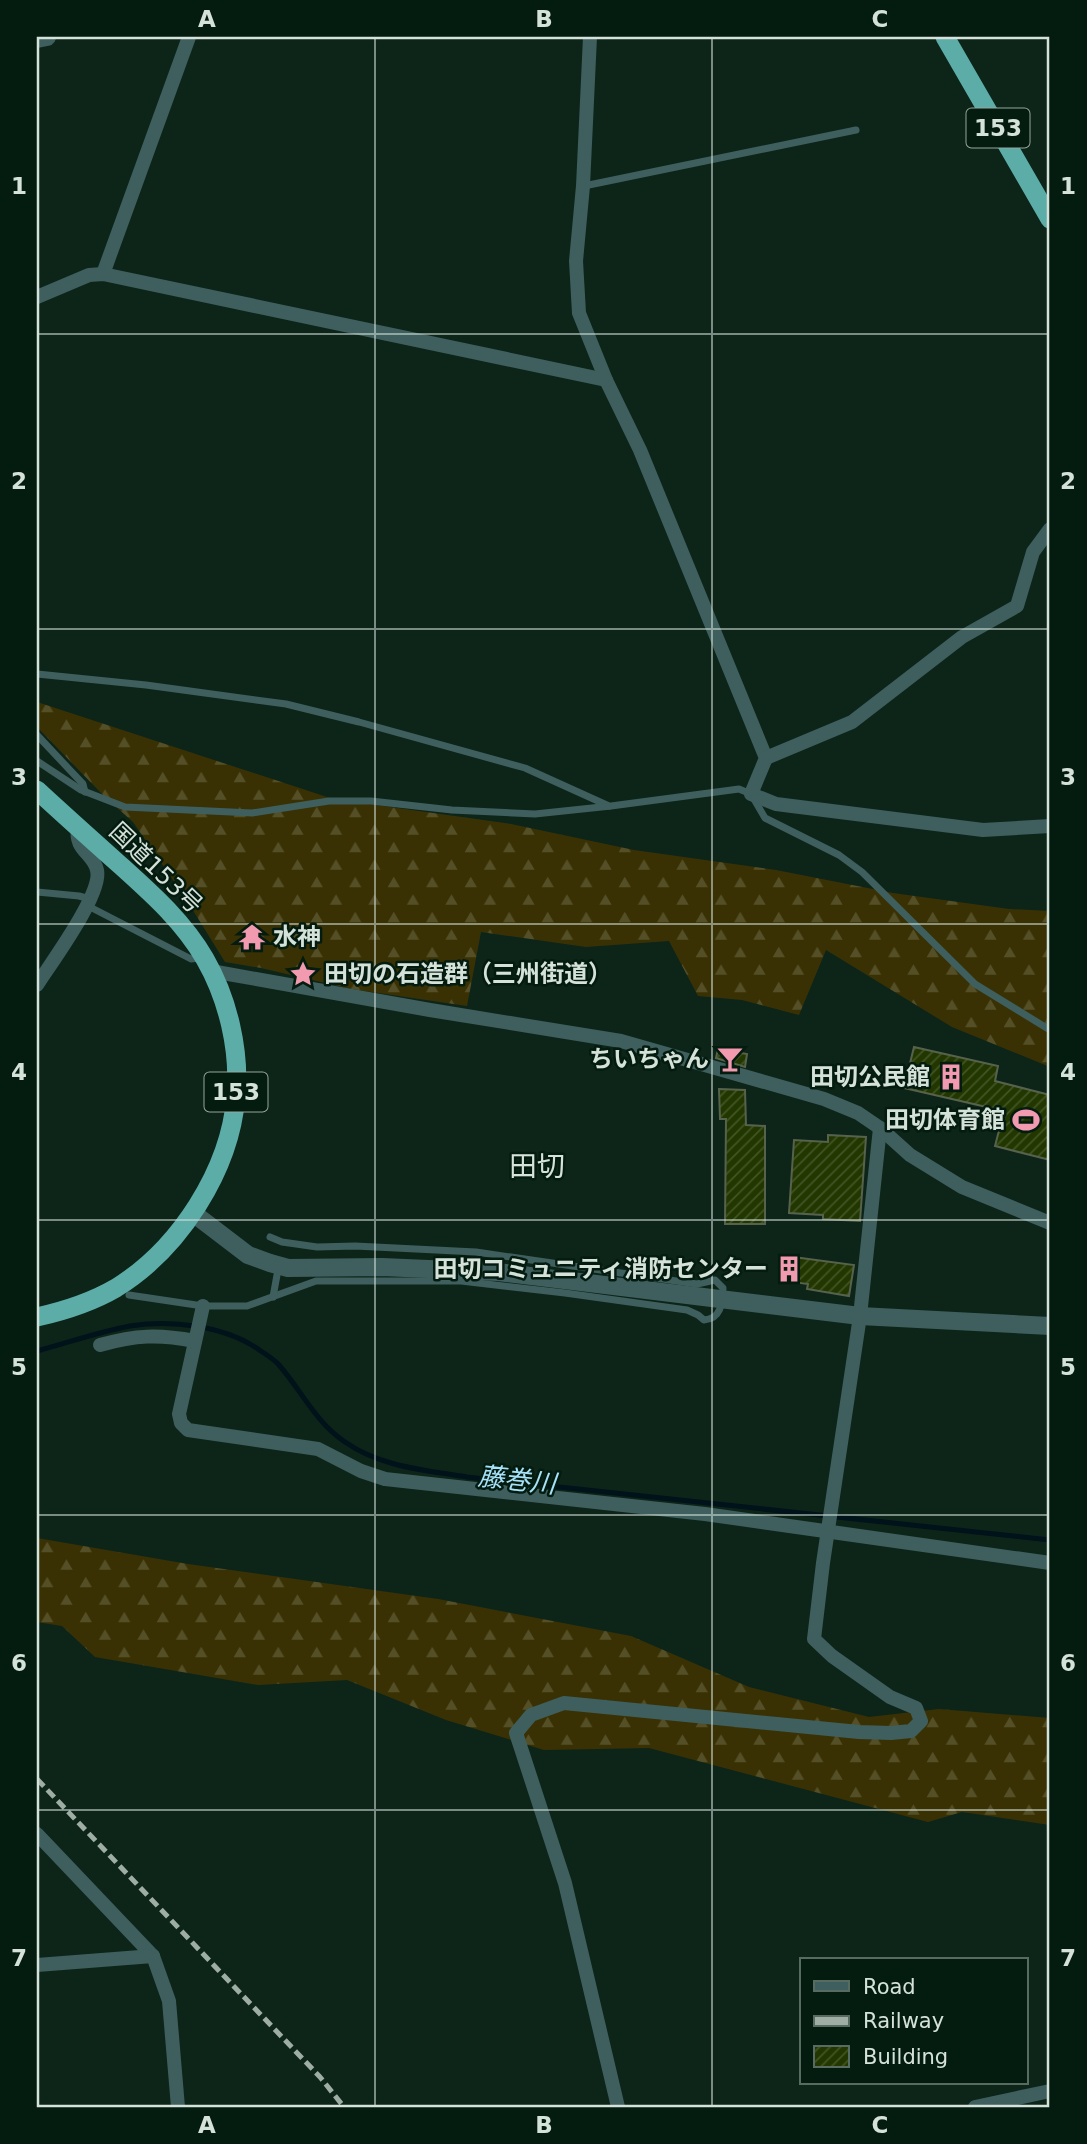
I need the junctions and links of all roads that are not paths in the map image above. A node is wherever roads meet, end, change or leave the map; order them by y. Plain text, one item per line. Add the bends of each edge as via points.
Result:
1 (47, 37) edge
2 (189, 37) edge
3 (590, 37) edge
4 (945, 37) edge
5 (37, 39) edge
6 (856, 130) dead end
7 (583, 186) junction
8 (1050, 219) edge
9 (103, 274) junction
10 (37, 297) edge
11 (606, 380) junction
12 (1050, 528) edge
13 (37, 674) edge
14 (37, 735) edge
15 (766, 758) junction
16 (37, 761) edge
17 (37, 790) edge
18 (85, 792) junction
19 (751, 794) junction
20 (611, 806) junction
21 (1050, 826) edge
22 (78, 827) junction
23 (37, 892) edge
24 (89, 903) junction
25 (208, 964) junction
26 (37, 985) edge
27 (1050, 1030) edge
28 (880, 1128) junction
29 (193, 1213) junction
30 (1050, 1223) edge
31 (270, 1237) dead end
32 (282, 1242) junction
33 (281, 1251) dead end
34 (277, 1275) dead end
35 (129, 1295) dead end
36 (273, 1297) junction
37 (723, 1300) junction
38 (202, 1312) junction
39 (860, 1316) junction
40 (37, 1317) edge
41 (1050, 1326) edge
42 (195, 1338) junction
43 (100, 1345) dead end
44 (828, 1532) junction
45 (1050, 1563) edge
46 (37, 1834) edge
47 (153, 1956) junction
48 (37, 1965) edge
49 (1050, 2091) edge
50 (178, 2107) edge
51 (618, 2107) edge
52 (975, 2107) edge

1 - 5 street
2 - 9 street
3 - 7 street
4 - 8 highway, 153
6 - 7 lane
7 - 11 street via 576,261 579,313
9 - 10 street via 89,275
9 - 11 street
11 - 15 street via 640,450
12 - 15 street via 1032,552 1017,606 962,637 852,722
13 - 20 lane via 286,704 525,768
14 - 18 lane via 83,784
15 - 19 street
16 - 18 lane
17 - 22 highway, 国道153号 / 153
18 - 20 lane via 125,807 252,813 329,801 535,814
19 - 20 lane via 739,789
19 - 21 street via 776,804 983,830
19 - 27 lane via 765,818 839,855 862,872 975,984
22 - 24 street via 78,841 99,874
22 - 25 highway, 国道153号 / 153 via 156,897
23 - 24 lane via 79,896
24 - 25 lane
24 - 26 street
25 - 28 street via 430,1010 621,1041 824,1099
25 - 29 highway, 国道153号 / 153 via 235,1047 236,1098 220,1160
28 - 30 street via 910,1155 962,1186
28 - 39 street
29 - 37 street via 248,1255 288,1268 382,1266 498,1272
29 - 40 highway, 国道153号 / 153 via 168,1245 116,1287 85,1303
31 - 32 lane
32 - 33 lane
32 - 37 lane via 476,1252 697,1284 715,1280 723,1288
34 - 36 lane
35 - 38 lane
36 - 37 lane via 316,1281 461,1281 677,1309 704,1320 720,1311
36 - 38 lane
37 - 39 street
38 - 42 street
39 - 41 street
39 - 44 street
42 - 43 street via 131,1337
42 - 44 street via 179,1414 188,1430 318,1449 385,1479
44 - 45 street
44 - 51 street via 814,1639 890,1697 916,1708 921,1721 911,1731 859,1732 564,1703 531,1715 516,1733 565,1883
46 - 47 street
47 - 48 street
47 - 50 street via 169,2001
49 - 52 street

